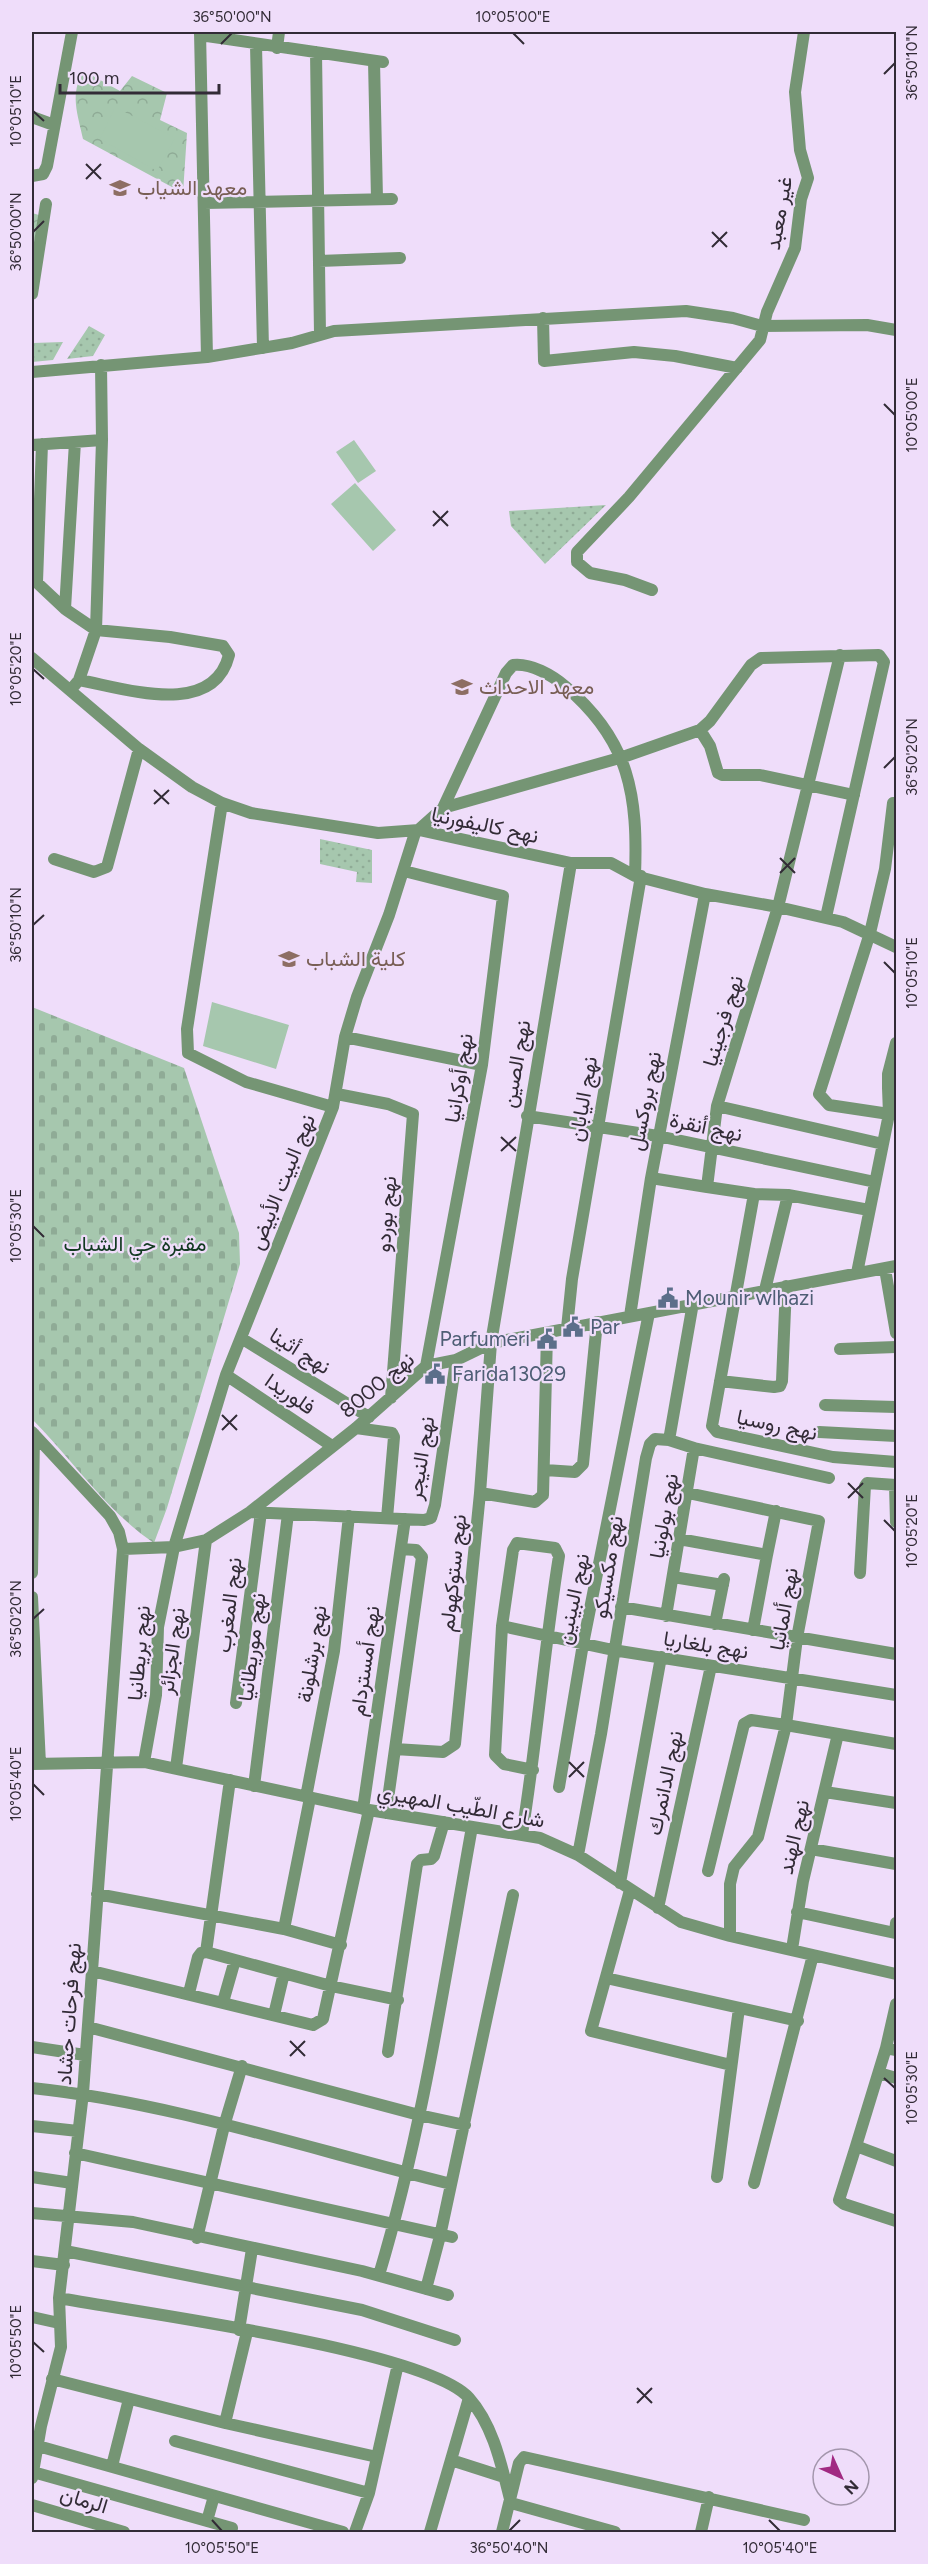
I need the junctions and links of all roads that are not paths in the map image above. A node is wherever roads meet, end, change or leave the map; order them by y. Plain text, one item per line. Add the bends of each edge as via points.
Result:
1 (72, 32) edge
2 (279, 32) edge
3 (804, 32) edge
4 (200, 34) edge
5 (256, 45) junction
6 (277, 48) junction
7 (316, 52) junction
8 (32, 117) edge
9 (54, 125) junction
10 (32, 176) edge
11 (377, 199) junction
12 (392, 199) dead end
13 (318, 201) junction
14 (260, 202) junction
15 (204, 203) junction
16 (46, 204) dead end
17 (400, 258) dead end
18 (319, 261) junction
19 (32, 294) edge
20 (543, 318) junction
21 (762, 326) junction
22 (897, 330) edge
23 (320, 334) junction
24 (263, 348) junction
25 (207, 357) junction
26 (100, 365) junction
27 (737, 368) junction
28 (32, 372) edge
29 (102, 440) junction
30 (75, 442) junction
31 (37, 444) edge
32 (34, 580) edge
33 (652, 590) dead end
34 (65, 609) junction
35 (96, 630) junction
36 (840, 655) junction
37 (32, 658) edge
38 (79, 680) junction
39 (71, 690) junction
40 (700, 730) junction
41 (139, 748) junction
42 (623, 757) junction
43 (808, 786) junction
44 (854, 795) junction
45 (222, 803) junction
46 (893, 803) dead end
47 (443, 808) junction
48 (419, 830) junction
49 (54, 860) dead end
50 (571, 863) junction
51 (404, 871) junction
52 (638, 876) junction
53 (705, 894) junction
54 (778, 907) junction
55 (826, 917) junction
56 (870, 933) junction
57 (897, 947) edge
58 (345, 1037) junction
59 (897, 1043) edge
60 (482, 1065) junction
61 (892, 1088) edge
62 (337, 1094) junction
63 (717, 1106) junction
64 (333, 1107) junction
65 (888, 1114) junction
66 (527, 1116) junction
67 (598, 1128) junction
68 (658, 1136) junction
69 (883, 1144) junction
70 (711, 1149) junction
71 (651, 1178) junction
72 (875, 1182) junction
73 (707, 1186) junction
74 (754, 1194) junction
75 (788, 1196) junction
76 (869, 1210) junction
77 (891, 1268) edge
78 (857, 1273) junction
79 (786, 1286) junction
80 (765, 1290) junction
81 (735, 1295) junction
82 (693, 1303) junction
83 (649, 1313) junction
84 (630, 1316) junction
85 (597, 1322) junction
86 (567, 1328) junction
87 (897, 1333) edge
88 (546, 1334) junction
89 (241, 1338) junction
90 (491, 1344) junction
91 (897, 1347) edge
92 (840, 1349) dead end
93 (456, 1360) junction
94 (426, 1366) junction
95 (226, 1375) junction
96 (720, 1381) junction
97 (390, 1398) junction
98 (825, 1405) dead end
99 (897, 1407) edge
100 (369, 1417) junction
101 (356, 1428) junction
102 (819, 1432) dead end
103 (33, 1433) edge
104 (897, 1436) edge
105 (669, 1440) junction
106 (332, 1446) junction
107 (694, 1448) junction
108 (33, 1453) edge
109 (897, 1462) edge
110 (545, 1470) junction
111 (829, 1478) dead end
112 (896, 1485) edge
113 (480, 1493) junction
114 (688, 1493) junction
115 (33, 1502) edge
116 (776, 1511) junction
117 (255, 1512) junction
118 (288, 1514) junction
119 (349, 1516) junction
120 (387, 1518) junction
121 (405, 1519) junction
122 (897, 1522) edge
123 (679, 1539) junction
124 (206, 1540) junction
125 (174, 1547) junction
126 (123, 1549) junction
127 (400, 1549) junction
128 (767, 1555) junction
129 (32, 1573) edge
130 (860, 1573) dead end
131 (673, 1577) junction
132 (32, 1597) edge
133 (621, 1607) junction
134 (666, 1616) junction
135 (715, 1624) junction
136 (32, 1626) edge
137 (502, 1626) junction
138 (753, 1630) junction
139 (546, 1635) junction
140 (797, 1638) junction
141 (583, 1644) junction
142 (613, 1650) junction
143 (897, 1654) edge
144 (661, 1657) junction
145 (711, 1666) junction
146 (792, 1678) junction
147 (897, 1695) edge
148 (236, 1702) dead end
149 (786, 1725) junction
150 (838, 1734) junction
151 (897, 1744) edge
152 (395, 1749) junction
153 (106, 1762) junction
154 (144, 1762) junction
155 (36, 1764) edge
156 (176, 1768) junction
157 (533, 1770) junction
158 (230, 1780) junction
159 (254, 1786) junction
160 (559, 1787) dead end
161 (825, 1791) junction
162 (308, 1798) junction
163 (897, 1803) edge
164 (366, 1809) junction
165 (386, 1813) junction
166 (444, 1822) junction
167 (472, 1827) junction
168 (522, 1834) junction
169 (811, 1849) junction
170 (578, 1855) junction
171 (897, 1864) edge
172 (708, 1871) dead end
173 (625, 1886) junction
174 (97, 1894) junction
175 (513, 1895) dead end
176 (658, 1908) junction
177 (797, 1912) junction
178 (211, 1917) junction
179 (284, 1929) junction
180 (896, 1930) edge
181 (730, 1936) junction
182 (341, 1945) junction
183 (792, 1949) junction
184 (206, 1952) junction
185 (813, 1955) junction
186 (235, 1960) junction
187 (92, 1971) junction
188 (284, 1973) junction
189 (897, 1974) edge
190 (606, 1978) junction
191 (331, 1986) junction
192 (189, 1993) junction
193 (398, 2000) junction
194 (224, 2002) junction
195 (897, 2004) edge
196 (739, 2008) junction
197 (274, 2015) junction
198 (798, 2021) junction
199 (88, 2027) junction
200 (32, 2048) edge
201 (891, 2049) edge
202 (388, 2052) dead end
203 (86, 2055) junction
204 (731, 2065) junction
205 (242, 2066) junction
206 (879, 2073) junction
207 (897, 2078) edge
208 (32, 2088) edge
209 (83, 2093) junction
210 (419, 2115) junction
211 (465, 2125) junction
212 (32, 2126) edge
213 (224, 2126) junction
214 (78, 2131) junction
215 (856, 2146) junction
216 (75, 2153) junction
217 (897, 2161) edge
218 (406, 2173) junction
219 (32, 2177) edge
220 (717, 2177) dead end
221 (209, 2182) junction
222 (72, 2183) junction
223 (754, 2183) dead end
224 (451, 2184) junction
225 (32, 2213) edge
226 (69, 2217) junction
227 (897, 2222) edge
228 (393, 2226) junction
229 (446, 2237) junction
230 (197, 2238) junction
231 (252, 2249) junction
232 (65, 2252) junction
233 (32, 2261) edge
234 (64, 2265) junction
235 (379, 2275) junction
236 (246, 2286) junction
237 (426, 2289) junction
238 (448, 2295) dead end
239 (59, 2298) junction
240 (32, 2317) edge
241 (59, 2323) junction
242 (243, 2331) junction
243 (455, 2340) dead end
244 (398, 2364) junction
245 (52, 2379) junction
246 (469, 2398) junction
247 (129, 2399) junction
248 (225, 2423) junction
249 (175, 2441) dead end
250 (35, 2453) edge
251 (377, 2457) junction
252 (451, 2460) junction
253 (112, 2466) junction
254 (32, 2475) edge
255 (504, 2477) junction
256 (369, 2493) junction
257 (214, 2496) junction
258 (709, 2497) junction
259 (511, 2503) junction
260 (32, 2505) edge
261 (804, 2520) dead end
262 (207, 2521) junction
263 (232, 2528) dead end
264 (124, 2532) edge
265 (343, 2532) edge
266 (355, 2532) edge
267 (430, 2532) edge
268 (502, 2532) edge
269 (615, 2532) edge
270 (701, 2532) edge

1 - 9 street
2 - 6 street
3 - 21 street, غير معبد via 795,92 800,150 808,178 801,199 795,248
4 - 5 street
4 - 15 street
5 - 6 street
5 - 14 street
6 - 7 street
7 - 11 street via 379,61
7 - 13 street
8 - 9 street
9 - 10 street via 45,170 37,177
11 - 12 street
11 - 13 street
13 - 14 street
13 - 18 street
14 - 15 street
14 - 24 street
15 - 25 street
16 - 19 street
17 - 18 street
18 - 23 street
20 - 21 street via 686,311
20 - 23 street
20 - 27 street via 544,361 634,352
21 - 22 street via 867,325
21 - 27 street, غير معبد via 760,340
23 - 24 street
24 - 25 street
25 - 26 street
26 - 28 street
26 - 29 street
27 - 33 street, غير معبد via 629,497 577,552 577,562 585,570
29 - 30 street
29 - 35 street
30 - 31 street
30 - 34 street
31 - 32 street
32 - 34 street
34 - 35 street
35 - 38 street
35 - 38 street via 224,646 229,655 216,681 190,693 169,696
36 - 40 street via 766,657 756,661
36 - 43 street, نهج فرجينيا
36 - 44 street via 879,655 884,662
37 - 39 street, نهح كاليفورنيا
38 - 39 street
39 - 41 street, نهح كاليفورنيا
40 - 42 street
40 - 43 street via 720,774 760,775
41 - 45 street, نهح كاليفورنيا via 192,787
41 - 49 street via 107,867 94,872
42 - 47 street
42 - 47 street, نهج اليابان via 606,728 560,682 534,668 513,665
42 - 52 street, نهج اليابان via 634,804
43 - 44 street
43 - 54 street, نهج فرجينيا
44 - 55 street
45 - 48 street, نهح كاليفورنيا via 251,813 378,833
45 - 64 street via 187,1029 188,1053 246,1082
46 - 56 street via 885,869
47 - 48 street
48 - 50 street, نهح كاليفورنيا
48 - 51 street, نهج البيت الأبيض
50 - 52 street, نهح كاليفورنيا via 611,863
50 - 66 street, نهج الصين
51 - 58 street, نهج البيت الأبيض
51 - 60 street, نهج أوكرانيا via 503,896
52 - 53 street, نهح كاليفورنيا
52 - 67 street, نهج اليابان
53 - 54 street, نهح كاليفورنيا
53 - 68 street, نهج بروكسل
54 - 55 street, نهح كاليفورنيا
54 - 63 street, نهج فرجينيا
55 - 56 street, نهح كاليفورنيا
56 - 57 street, نهح كاليفورنيا
56 - 65 street via 819,1094 828,1105
58 - 60 street
58 - 62 street, نهج البيت الأبيض
59 - 61 street via 888,1074
60 - 94 street, نهج أوكرانيا
61 - 65 street
62 - 64 street, نهج البيت الأبيض
62 - 97 street, نهج بوردو via 388,1104 413,1114
63 - 69 street
63 - 70 street, نهج فرجينيا
64 - 89 street, نهج البيت الأبيض
65 - 69 street
66 - 67 street, نهج أنقرة
66 - 90 street, نهج الصين
67 - 68 street, نهج أنقرة
67 - 86 street, نهج اليابان
68 - 70 street, نهج أنقرة
68 - 71 street, نهج بروكسل
69 - 72 street
70 - 72 street, نهج أنقرة
70 - 73 street, نهج فرجينيا
71 - 73 street
71 - 84 street, نهج بروكسل
72 - 76 street
73 - 74 street
74 - 75 street
74 - 81 street, نهج روسيا
75 - 76 street
75 - 80 street
76 - 78 street
77 - 78 street, نهج 8000
77 - 87 street
78 - 79 street, نهج 8000
79 - 80 street, نهج 8000
79 - 96 street via 780,1386
80 - 81 street, نهج 8000
81 - 82 street, نهج 8000
81 - 96 street, نهج روسيا
82 - 83 street, نهج 8000
82 - 105 street
83 - 84 street, نهج 8000
83 - 141 street, نهج البينين
84 - 85 street, نهج 8000
85 - 86 street, نهج 8000
85 - 110 street via 583,1464 574,1472
86 - 88 street, نهج 8000
88 - 90 street, نهج 8000
88 - 110 street
89 - 95 street, نهج البيت الأبيض
89 - 100 street, نهج أثينا
90 - 93 street, نهج 8000
90 - 113 street, نهج ستوكهولم
91 - 92 street
93 - 94 street, نهج 8000
93 - 121 street, نهج النيجر via 432,1514 428,1520
94 - 97 street, نهج 8000
95 - 106 street, فلوريدا
95 - 125 street, نهج البيت الأبيض
96 - 109 street, نهج روسيا via 712,1426 717,1432 833,1457
97 - 100 street, نهج 8000
98 - 99 street
100 - 101 street, نهج 8000
101 - 106 street, نهج 8000
101 - 120 street, نهج النيجر via 392,1433 394,1437
102 - 104 street
103 - 108 street
103 - 126 street via 110,1516
105 - 107 street, نهج بولونيا
105 - 133 street, نهج مكسيكو via 659,1437 650,1444
106 - 117 street, نهج 8000
107 - 111 street
107 - 114 street, نهج بولونيا
108 - 115 street
110 - 113 street via 539,1500
112 - 122 street
112 - 130 street via 865,1486
113 - 152 street, نهج ستوكهولم via 455,1744 443,1752
114 - 116 street, نهج ألمانيا
114 - 123 street, نهج بولونيا
115 - 129 street
116 - 128 street
116 - 140 street, نهج ألمانيا via 819,1521
117 - 118 street, نهج النيجر
117 - 124 street, نهج 8000
117 - 148 street, نهج المغرب
118 - 119 street, نهج النيجر
118 - 159 street, نهج موريطانيا
119 - 120 street, نهج النيجر
119 - 162 street, نهج برشلونة via 334,1651
120 - 121 street, نهج النيجر
121 - 127 street, نهج أمستردام
123 - 128 street
123 - 131 street, نهج بولونيا
124 - 125 street, نهج 8000
124 - 156 street, نهج الجزائر
125 - 126 street, نهج 8000
125 - 154 street, نهج بريطانيا via 158,1627 156,1695
126 - 153 street, نهج فرحات حشاد
127 - 152 street via 416,1550 422,1557
127 - 164 street, نهج أمستردام
128 - 138 street
131 - 134 street, نهج بولونيا
131 - 135 street via 723,1582
132 - 136 street
133 - 134 street
133 - 142 street, نهج مكسيكو
134 - 135 street
135 - 138 street
136 - 155 street
137 - 139 street, نهج بلغاريا
137 - 139 street via 514,1546 520,1542 555,1548 559,1557
137 - 157 street via 495,1755 504,1764
138 - 140 street
139 - 141 street, نهج بلغاريا
139 - 157 street
140 - 143 street
140 - 146 street, نهج ألمانيا
141 - 142 street, نهج بلغاريا
141 - 160 street, نهج البينين
142 - 144 street, نهج بلغاريا
142 - 170 street, نهج مكسيكو via 602,1734
144 - 145 street, نهج بلغاريا
144 - 173 street
145 - 146 street, نهج بلغاريا
145 - 176 street, نهج الدانمرك
146 - 147 street, نهج بلغاريا
146 - 149 street, نهج ألمانيا
149 - 150 street
149 - 172 street via 751,1720 744,1724
149 - 181 street, نهج ألمانيا via 758,1837 734,1867 730,1884
150 - 151 street
150 - 161 street, نهج الهند
152 - 165 street
153 - 154 street, شارع الطّيب المهيري
153 - 155 street, شارع الطّيب المهيري
153 - 174 street, نهج فرحات حشاد
154 - 156 street, شارع الطّيب المهيري
156 - 158 street, شارع الطّيب المهيري
157 - 168 street
158 - 159 street, شارع الطّيب المهيري
158 - 178 street
159 - 162 street, شارع الطّيب المهيري
161 - 163 street
161 - 169 street, نهج الهند
162 - 164 street, شارع الطّيب المهيري
162 - 179 street, نهج برشلونة
164 - 165 street, شارع الطّيب المهيري
164 - 182 street, نهج أمستردام
165 - 166 street, شارع الطّيب المهيري
166 - 167 street, شارع الطّيب المهيري
166 - 193 street via 434,1856 417,1864
167 - 168 street, شارع الطّيب المهيري
167 - 210 street
168 - 170 street, شارع الطّيب المهيري
169 - 171 street
169 - 177 street, نهج الهند
170 - 173 street, شارع الطّيب المهيري
173 - 176 street, شارع الطّيب المهيري
173 - 190 street
174 - 178 street
174 - 187 street, نهج فرحات حشاد
175 - 211 street
176 - 181 street, شارع الطّيب المهيري via 681,1922
177 - 180 street
177 - 183 street, نهج الهند
178 - 179 street
178 - 184 street
179 - 182 street
181 - 183 street, شارع الطّيب المهيري
182 - 191 street, نهج أمستردام
183 - 185 street, شارع الطّيب المهيري
184 - 186 street
184 - 192 street via 198,1957
185 - 189 street, شارع الطّيب المهيري
185 - 198 street
186 - 188 street
186 - 194 street
187 - 192 street
187 - 199 street, نهج فرحات حشاد
188 - 191 street
188 - 197 street
190 - 196 street
190 - 204 street via 593,2032
191 - 193 street
191 - 197 street, نهج أمستردام via 320,2023 313,2025
192 - 194 street
193 - 202 street
194 - 197 street
195 - 201 street
196 - 198 street
196 - 204 street
198 - 223 street
199 - 203 street, نهج فرحات حشاد
199 - 205 street
200 - 203 street
201 - 206 street
203 - 209 street, نهج فرحات حشاد
204 - 220 street
205 - 210 street
205 - 213 street
206 - 207 street
206 - 215 street
208 - 209 street
209 - 213 street
209 - 214 street, نهج فرحات حشاد
210 - 211 street
210 - 218 street
211 - 224 street
212 - 214 street
213 - 218 street
213 - 221 street
214 - 216 street, نهج فرحات حشاد
215 - 217 street
215 - 227 street via 839,2200
216 - 221 street
216 - 222 street, نهج فرحات حشاد
218 - 224 street
218 - 228 street
219 - 222 street
221 - 228 street
221 - 230 street
222 - 226 street, نهج فرحات حشاد
224 - 229 street
225 - 226 street
226 - 230 street via 133,2222
226 - 232 street, نهج فرحات حشاد
228 - 229 street
228 - 235 street
229 - 237 street
230 - 231 street
231 - 235 street
231 - 236 street
232 - 234 street, نهج فرحات حشاد
232 - 236 street
233 - 234 street
234 - 239 street, نهج فرحات حشاد
235 - 237 street
236 - 242 street
236 - 243 street via 380,2315
237 - 238 street
239 - 241 street, نهج فرحات حشاد
239 - 242 street
240 - 241 street
241 - 245 street, نهج فرحات حشاد via 62,2337
242 - 244 street
242 - 248 street
244 - 246 street via 449,2384
244 - 251 street
245 - 247 street
245 - 250 street, نهج فرحات حشاد
246 - 252 street
246 - 255 street via 488,2429
247 - 248 street
247 - 253 street
248 - 251 street
249 - 256 street
250 - 253 street
250 - 254 street, نهج فرحات حشاد
251 - 256 street
252 - 255 street
252 - 267 street
253 - 257 street
254 - 262 street
255 - 259 street
256 - 266 street
257 - 262 street
257 - 265 street
258 - 259 street via 524,2457 519,2463
258 - 261 street
258 - 270 street
259 - 268 street
259 - 269 street
260 - 264 street, الرمان
262 - 263 street

